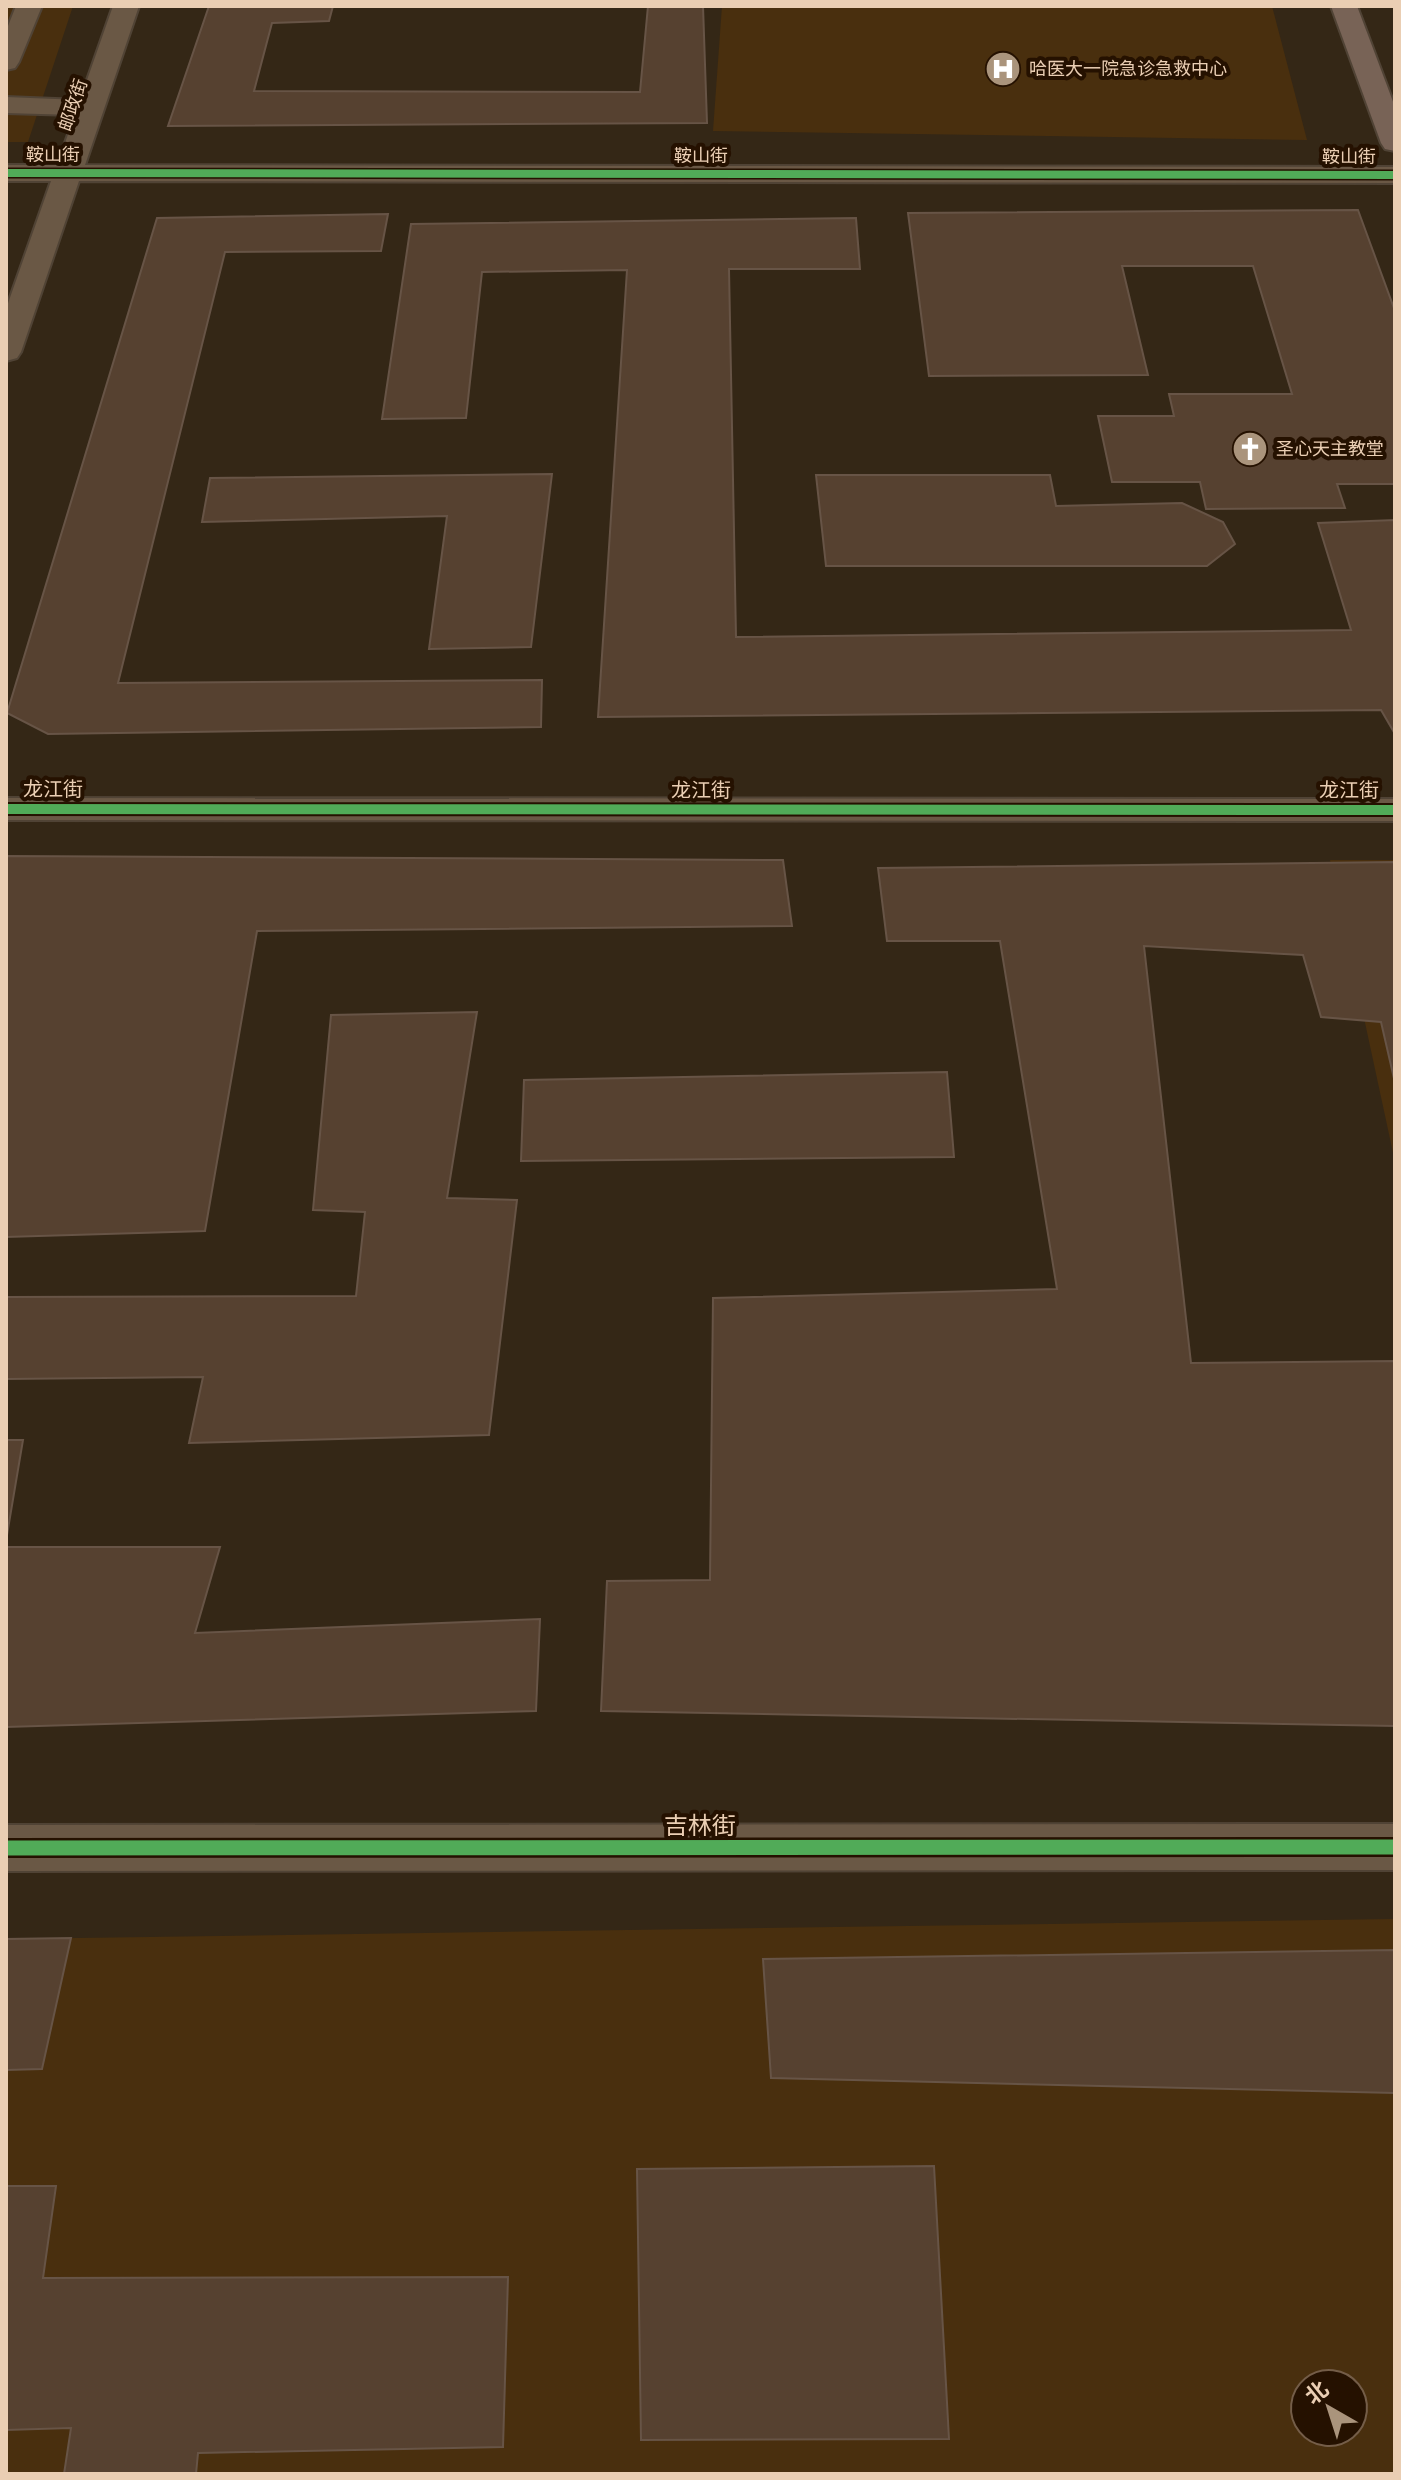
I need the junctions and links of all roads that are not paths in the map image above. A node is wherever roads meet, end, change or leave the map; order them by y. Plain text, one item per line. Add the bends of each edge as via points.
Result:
1 (29, 6) edge
2 (126, 6) edge
3 (1344, 6) edge
4 (6, 62) edge
5 (6, 105) edge
6 (91, 108) junction
7 (1395, 143) edge
8 (6, 173) edge
9 (68, 173) junction
10 (1395, 175) edge
11 (6, 352) edge
12 (6, 809) edge
13 (1395, 810) edge
14 (1395, 1847) edge
15 (6, 1848) edge

1 - 4 street
2 - 6 street, 邮政街
3 - 7 main road
5 - 6 street
6 - 9 street, 邮政街
8 - 9 street, 鞍山街
9 - 10 street, 鞍山街
9 - 11 street, 邮政街
12 - 13 street, 龙江街
14 - 15 street, 吉林街

